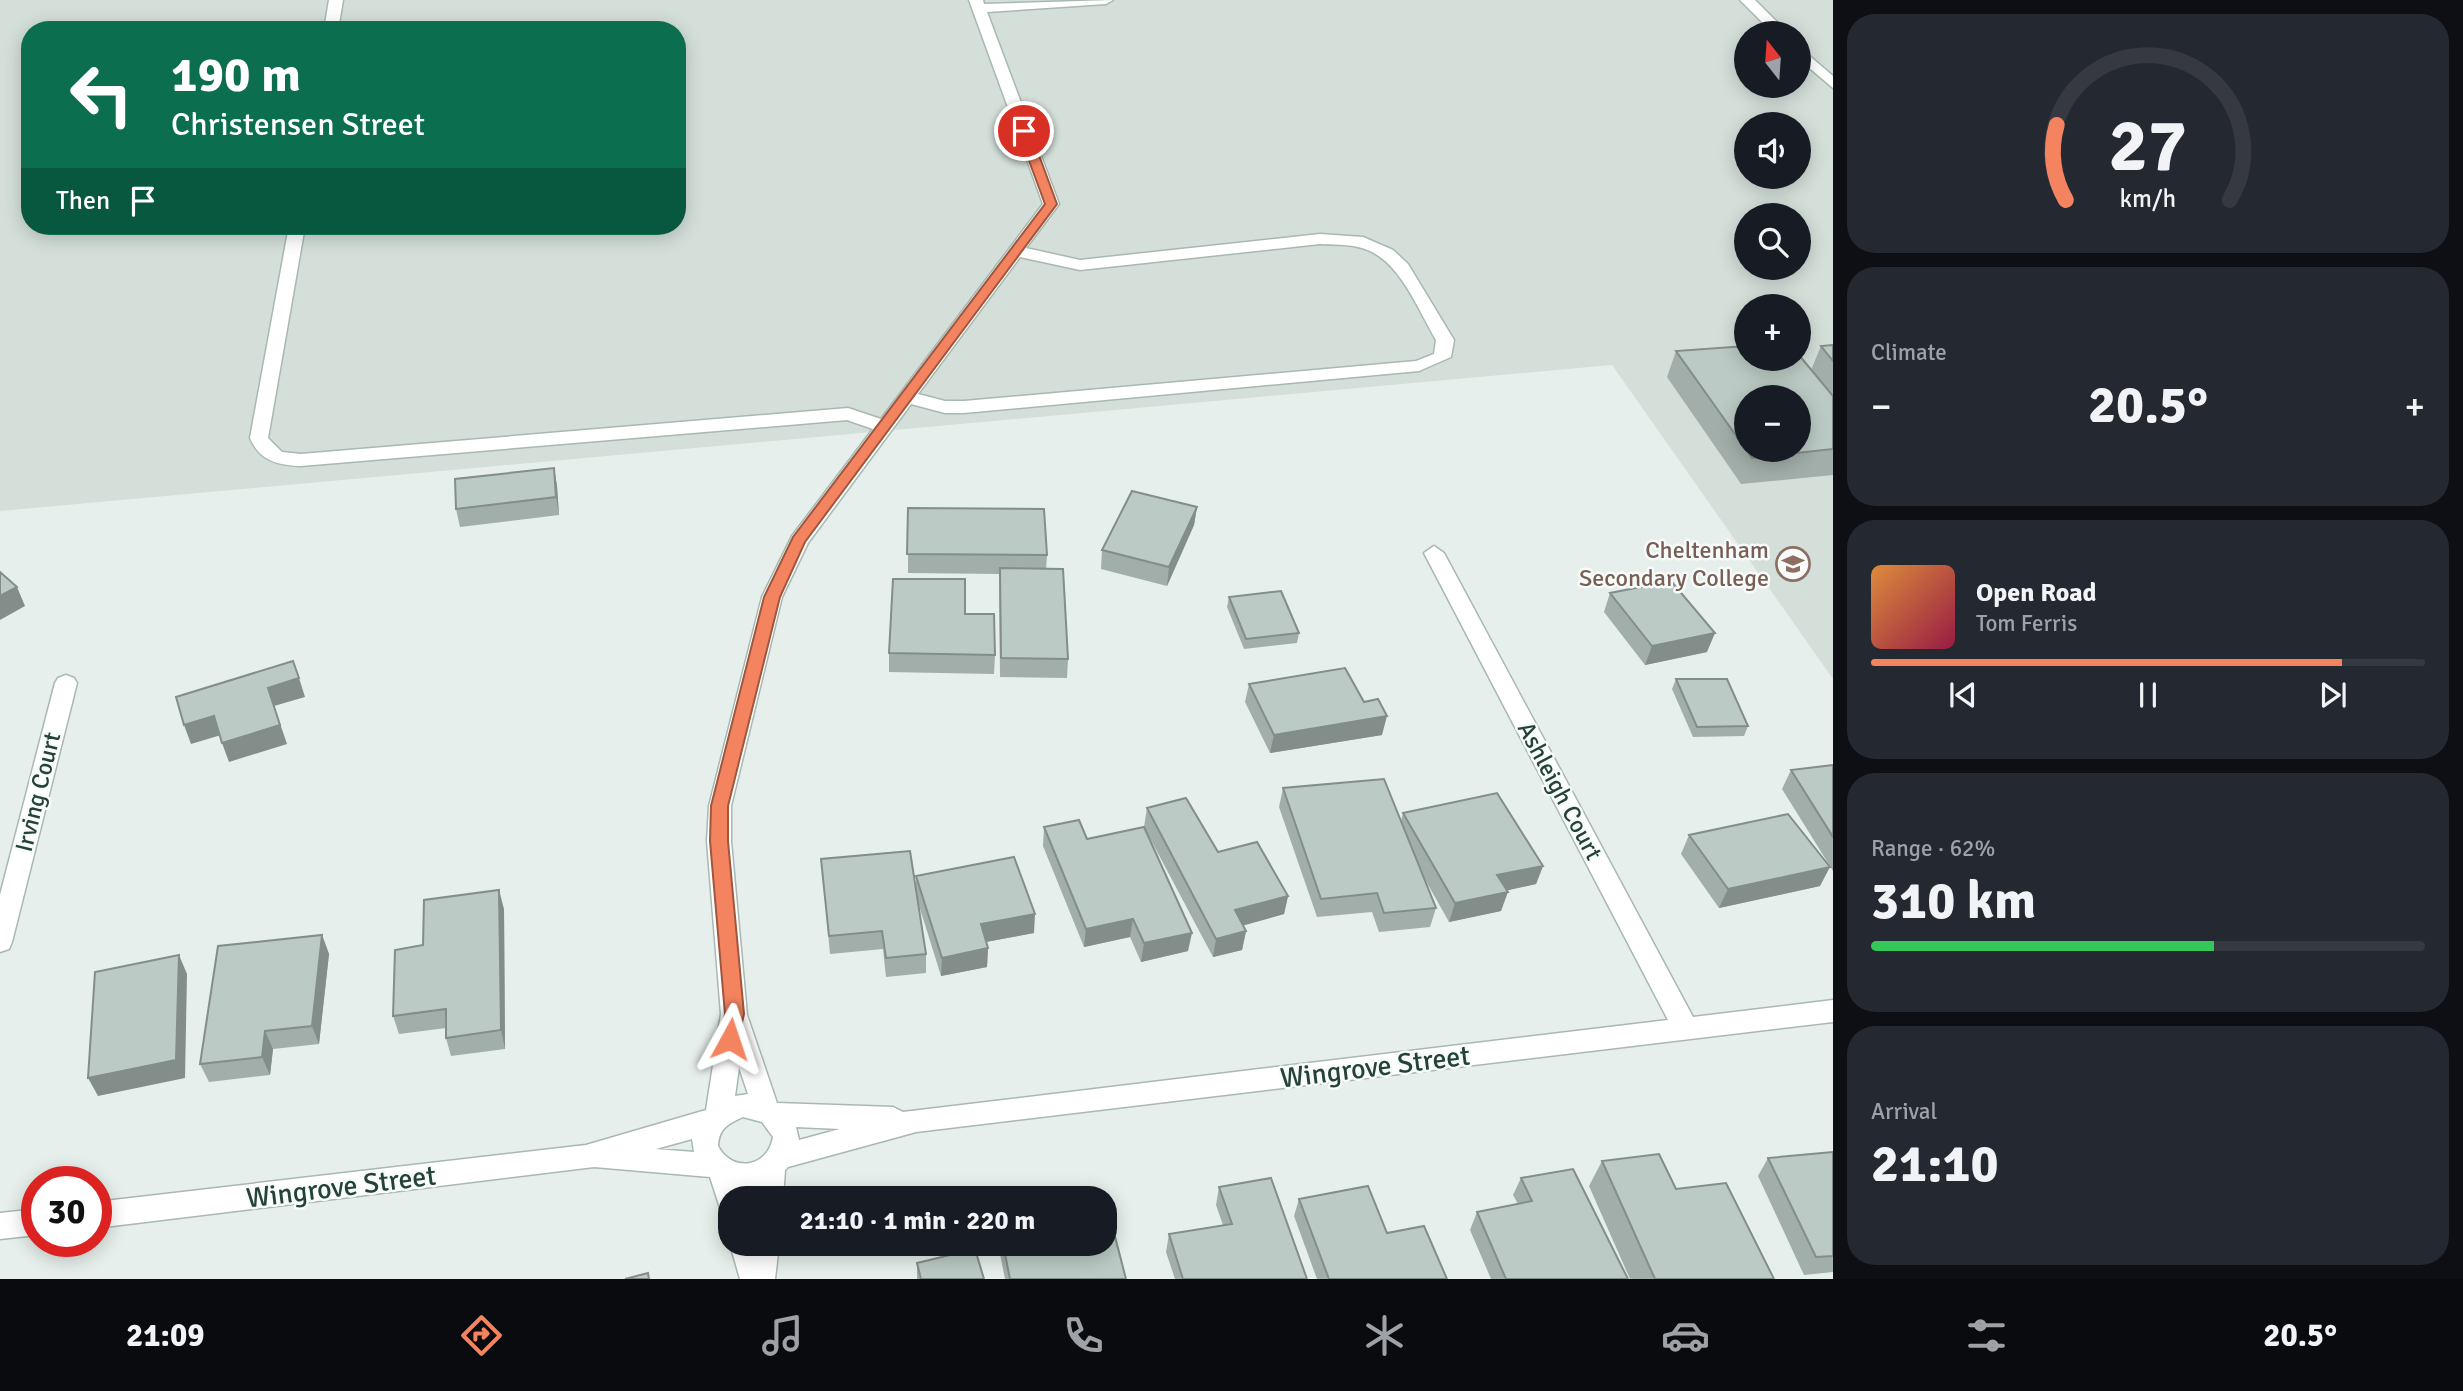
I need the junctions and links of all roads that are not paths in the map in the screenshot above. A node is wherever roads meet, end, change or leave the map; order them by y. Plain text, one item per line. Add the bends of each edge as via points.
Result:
1 (337, 0) edge
2 (1105, 0) edge
3 (1747, 0) edge
4 (1039, 2) edge
5 (977, 4) edge
6 (333, 21) edge
7 (1769, 21) edge
8 (1811, 63) edge
9 (1833, 84) edge
10 (295, 235) edge
11 (1017, 251) junction
12 (908, 397) junction
13 (887, 427) junction
14 (1434, 553) dead end
15 (66, 683) dead end
16 (0, 942) edge
17 (1833, 1011) edge
18 (734, 1014) junction
19 (1686, 1029) junction
20 (770, 1112) junction
21 (715, 1118) junction
22 (916, 1120) junction
23 (586, 1157) junction
24 (776, 1161) junction
25 (717, 1169) junction
26 (724, 1186) edge
27 (771, 1186) edge
28 (112, 1213) edge
29 (21, 1224) edge
30 (0, 1226) edge
31 (747, 1256) edge
32 (764, 1256) edge
33 (754, 1279) edge
34 (761, 1279) edge

1 - 6 street
2 - 4 street
3 - 7 street
4 - 5 street
5 - 11 street via 1051,204
8 - 9 street
10 - 13 street via 259,438 269,455 301,460 848,414
11 - 12 street
11 - 12 street via 1080,265 1274,243 1363,242 1402,268 1446,349 1442,357 1419,366 964,407
12 - 13 street
13 - 18 street via 820,510 786,565 772,597 731,753 720,806 719,841
14 - 19 street, Ashleigh Court
15 - 16 street, Irving Court
17 - 19 street, Wingrove Street
18 - 20 street
18 - 21 street
19 - 22 street, Wingrove Street
20 - 21 street via 742,1105
20 - 22 street, Wingrove Street
20 - 24 street via 785,1135
21 - 23 street, Wingrove Street
21 - 25 street via 704,1144
22 - 24 street, Wingrove Street
23 - 25 street, Wingrove Street
23 - 28 street, Wingrove Street
24 - 25 street via 748,1177
24 - 27 street
25 - 26 street
29 - 30 street
31 - 33 street
32 - 34 street

